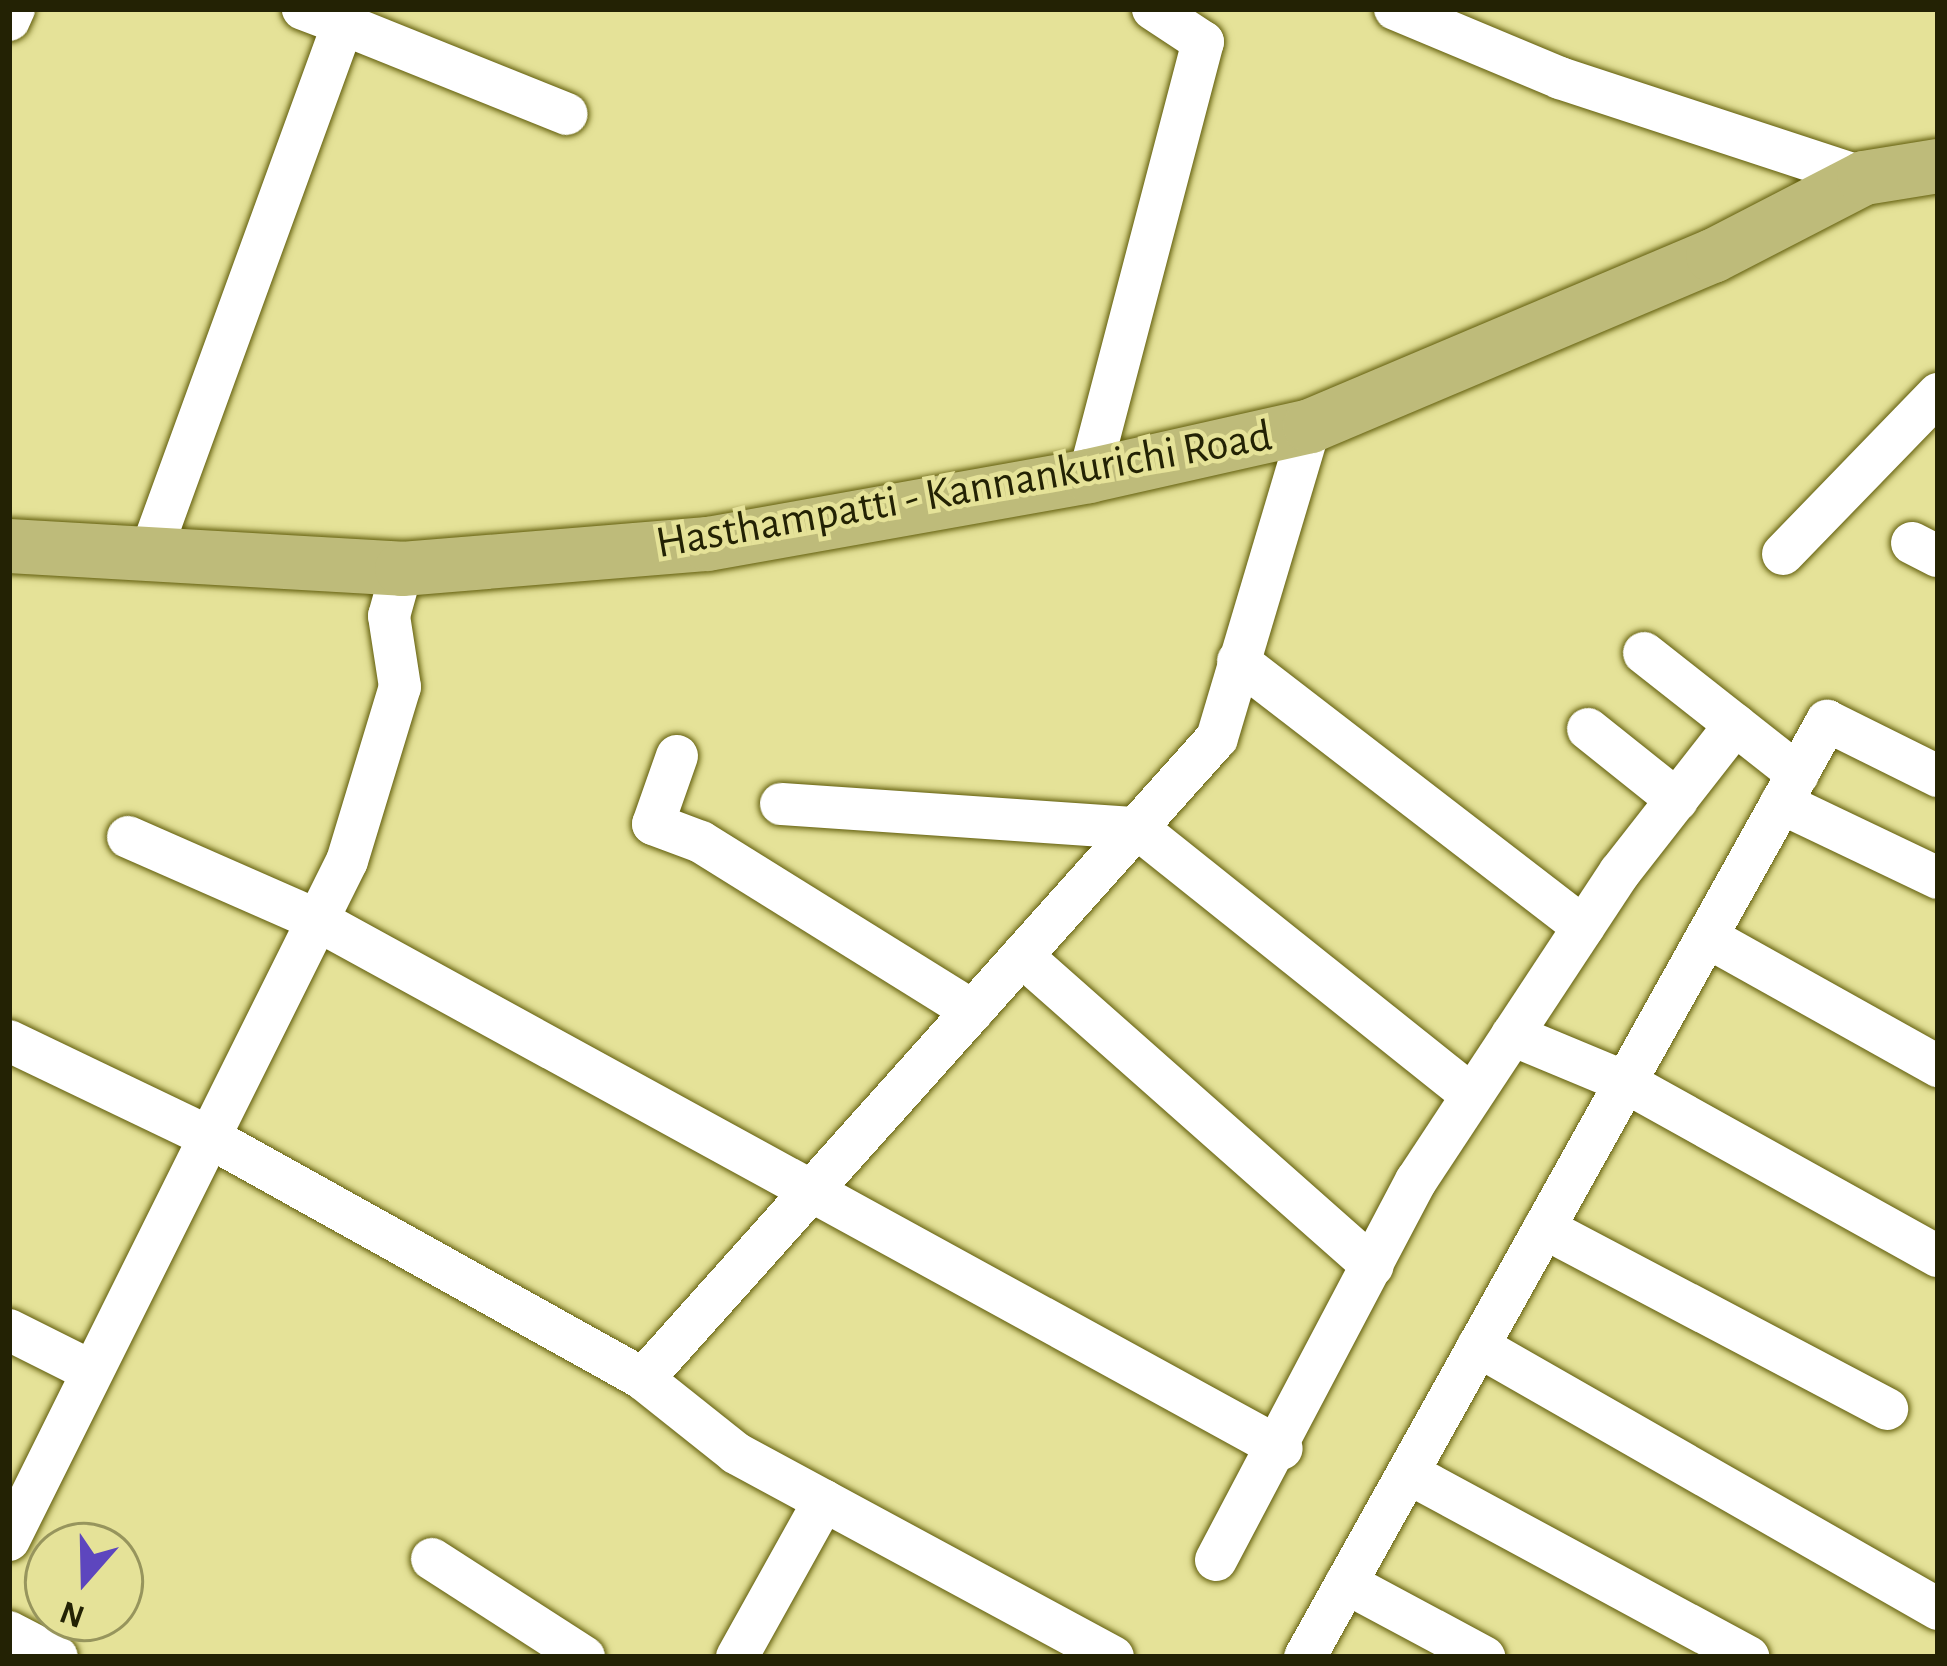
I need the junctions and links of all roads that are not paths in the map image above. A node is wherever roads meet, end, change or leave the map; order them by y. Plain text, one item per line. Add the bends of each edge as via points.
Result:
1 (14, 9) edge
2 (303, 9) edge
3 (1153, 9) edge
4 (1395, 9) edge
5 (9, 20) edge
6 (343, 24) junction
7 (567, 114) dead end
8 (1938, 166) edge
9 (1864, 178) junction
10 (1938, 394) edge
11 (1310, 426) junction
12 (1090, 476) junction
13 (9, 546) edge
14 (1784, 554) dead end
15 (148, 560) junction
16 (402, 569) junction
17 (1644, 653) dead end
18 (1238, 661) junction
19 (1736, 725) junction
20 (1588, 729) dead end
21 (677, 756) dead end
22 (1938, 776) edge
23 (1790, 788) junction
24 (1677, 800) junction
25 (781, 805) dead end
26 (1137, 828) junction
27 (128, 837) dead end
28 (1938, 878) edge
29 (317, 920) junction
30 (1583, 927) junction
31 (1707, 937) junction
32 (1022, 956) junction
33 (973, 1011) junction
34 (1512, 1035) junction
35 (9, 1041) edge
36 (1938, 1066) edge
37 (1625, 1082) junction
38 (1472, 1095) junction
39 (207, 1136) junction
40 (806, 1197) junction
41 (1544, 1228) junction
42 (1938, 1256) edge
43 (1373, 1266) junction
44 (9, 1330) edge
45 (1478, 1346) junction
46 (92, 1371) junction
47 (643, 1379) junction
48 (1887, 1408) dead end
49 (1282, 1449) junction
50 (1408, 1473) junction
51 (824, 1501) junction
52 (9, 1540) edge
53 (433, 1559) dead end
54 (1216, 1561) dead end
55 (1346, 1583) junction
56 (1938, 1610) edge
57 (9, 1632) edge
58 (56, 1657) edge
59 (584, 1657) edge
60 (737, 1657) edge
61 (1113, 1657) edge
62 (1305, 1657) edge
63 (1484, 1657) edge
64 (1749, 1657) edge

1 - 5 street
2 - 6 street
3 - 12 street via 1203,42
4 - 9 street via 1560,78
6 - 7 street
6 - 15 street
8 - 9 main road, Hasthampatti - Kannankurichi Road
9 - 11 main road, Hasthampatti - Kannankurichi Road via 1713,256
10 - 14 street
11 - 12 main road, Hasthampatti - Kannankurichi Road
11 - 18 street
12 - 16 main road, Hasthampatti - Kannankurichi Road via 708,544
13 - 15 main road, Hasthampatti - Kannankurichi Road
15 - 16 main road, Hasthampatti - Kannankurichi Road
16 - 29 street via 389,616 400,687 347,862
17 - 19 street
18 - 26 street via 1217,738
18 - 30 street
19 - 23 street
19 - 24 street
20 - 24 street
21 - 33 street via 653,824
22 - 23 street via 1827,721
23 - 28 street
23 - 31 street
24 - 30 street
25 - 26 street
26 - 32 street
26 - 38 street
27 - 29 street
29 - 39 street
29 - 40 street
30 - 34 street
31 - 36 street
31 - 37 street
32 - 33 street
32 - 43 street
33 - 40 street
34 - 37 street
34 - 38 street
35 - 39 street
37 - 41 street
37 - 42 street
38 - 43 street
39 - 46 street
39 - 47 street
40 - 47 street
40 - 49 street
41 - 45 street
41 - 48 street
43 - 49 street
44 - 46 street
45 - 50 street
45 - 56 street
46 - 52 street
47 - 51 street via 736,1454
49 - 54 street
50 - 55 street
50 - 64 street
51 - 60 street
51 - 61 street
53 - 59 street
55 - 62 street
55 - 63 street
57 - 58 street

